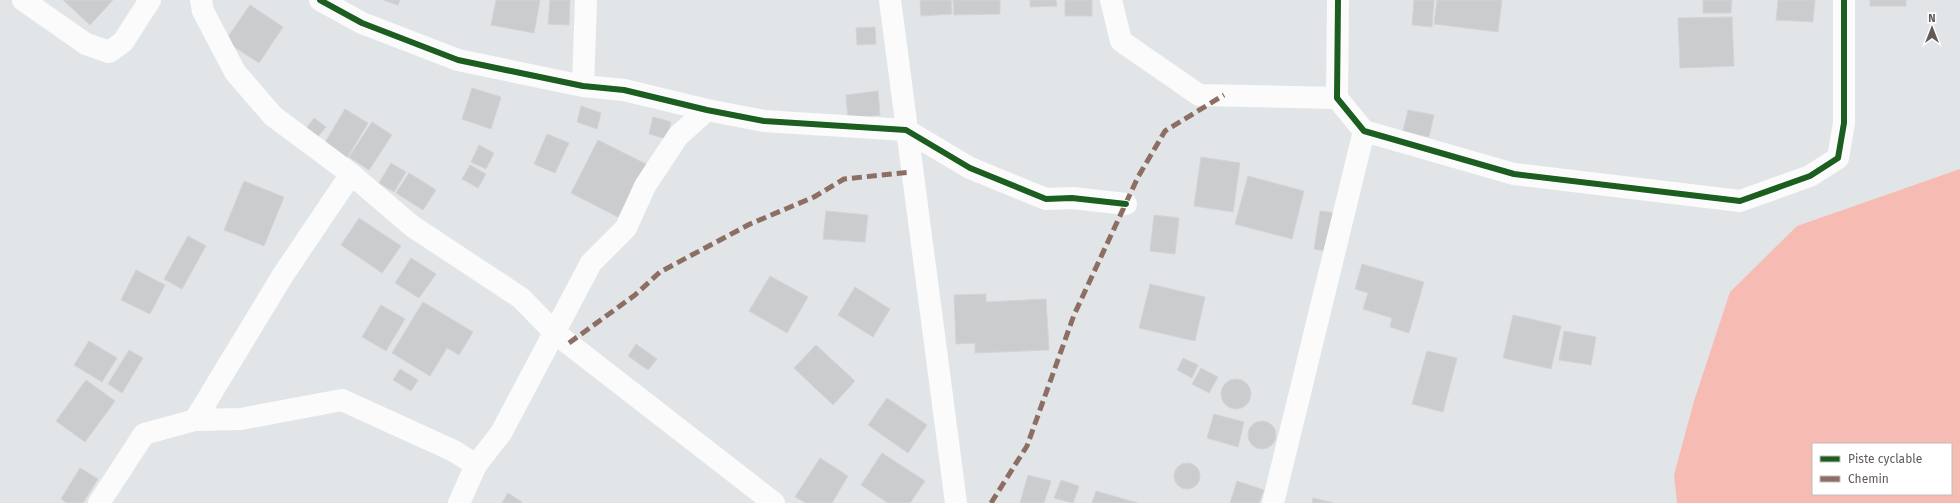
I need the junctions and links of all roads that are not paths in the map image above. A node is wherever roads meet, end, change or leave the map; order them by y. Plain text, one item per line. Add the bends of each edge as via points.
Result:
1 (23, 0) edge
2 (150, 0) edge
3 (201, 0) edge
4 (320, 0) edge
5 (586, 0) edge
6 (890, 0) edge
7 (1111, 0) edge
8 (1338, 0) edge
9 (1844, 0) edge
10 (583, 86) junction
11 (1337, 98) junction
12 (707, 110) junction
13 (906, 130) junction
14 (1364, 131) junction
15 (351, 174) junction
16 (1126, 204) dead end
17 (555, 333) junction
18 (195, 420) junction
19 (476, 465) junction
20 (99, 503) edge
21 (459, 503) edge
22 (774, 503) edge
23 (956, 503) edge
24 (1273, 503) edge

1 - 2 street via 86,44 109,52 123,42
3 - 15 street via 203,11 235,72 273,116
4 - 10 street via 362,23 458,60
5 - 10 street
6 - 13 street
7 - 11 street via 1121,41 1199,95
8 - 11 street
9 - 14 street via 1844,123 1838,158 1810,176 1740,201 1514,174
10 - 12 street via 624,90
11 - 14 street
12 - 13 street via 764,121
12 - 17 street via 678,136 645,186 626,228 591,263
13 - 16 street via 970,168 1046,199 1072,198
13 - 23 street
14 - 24 street
15 - 17 street via 412,226 521,298
15 - 18 street via 283,275
17 - 19 street via 501,433
17 - 22 street
18 - 19 street via 240,419 342,400 454,451
18 - 20 street via 144,434
19 - 21 street

